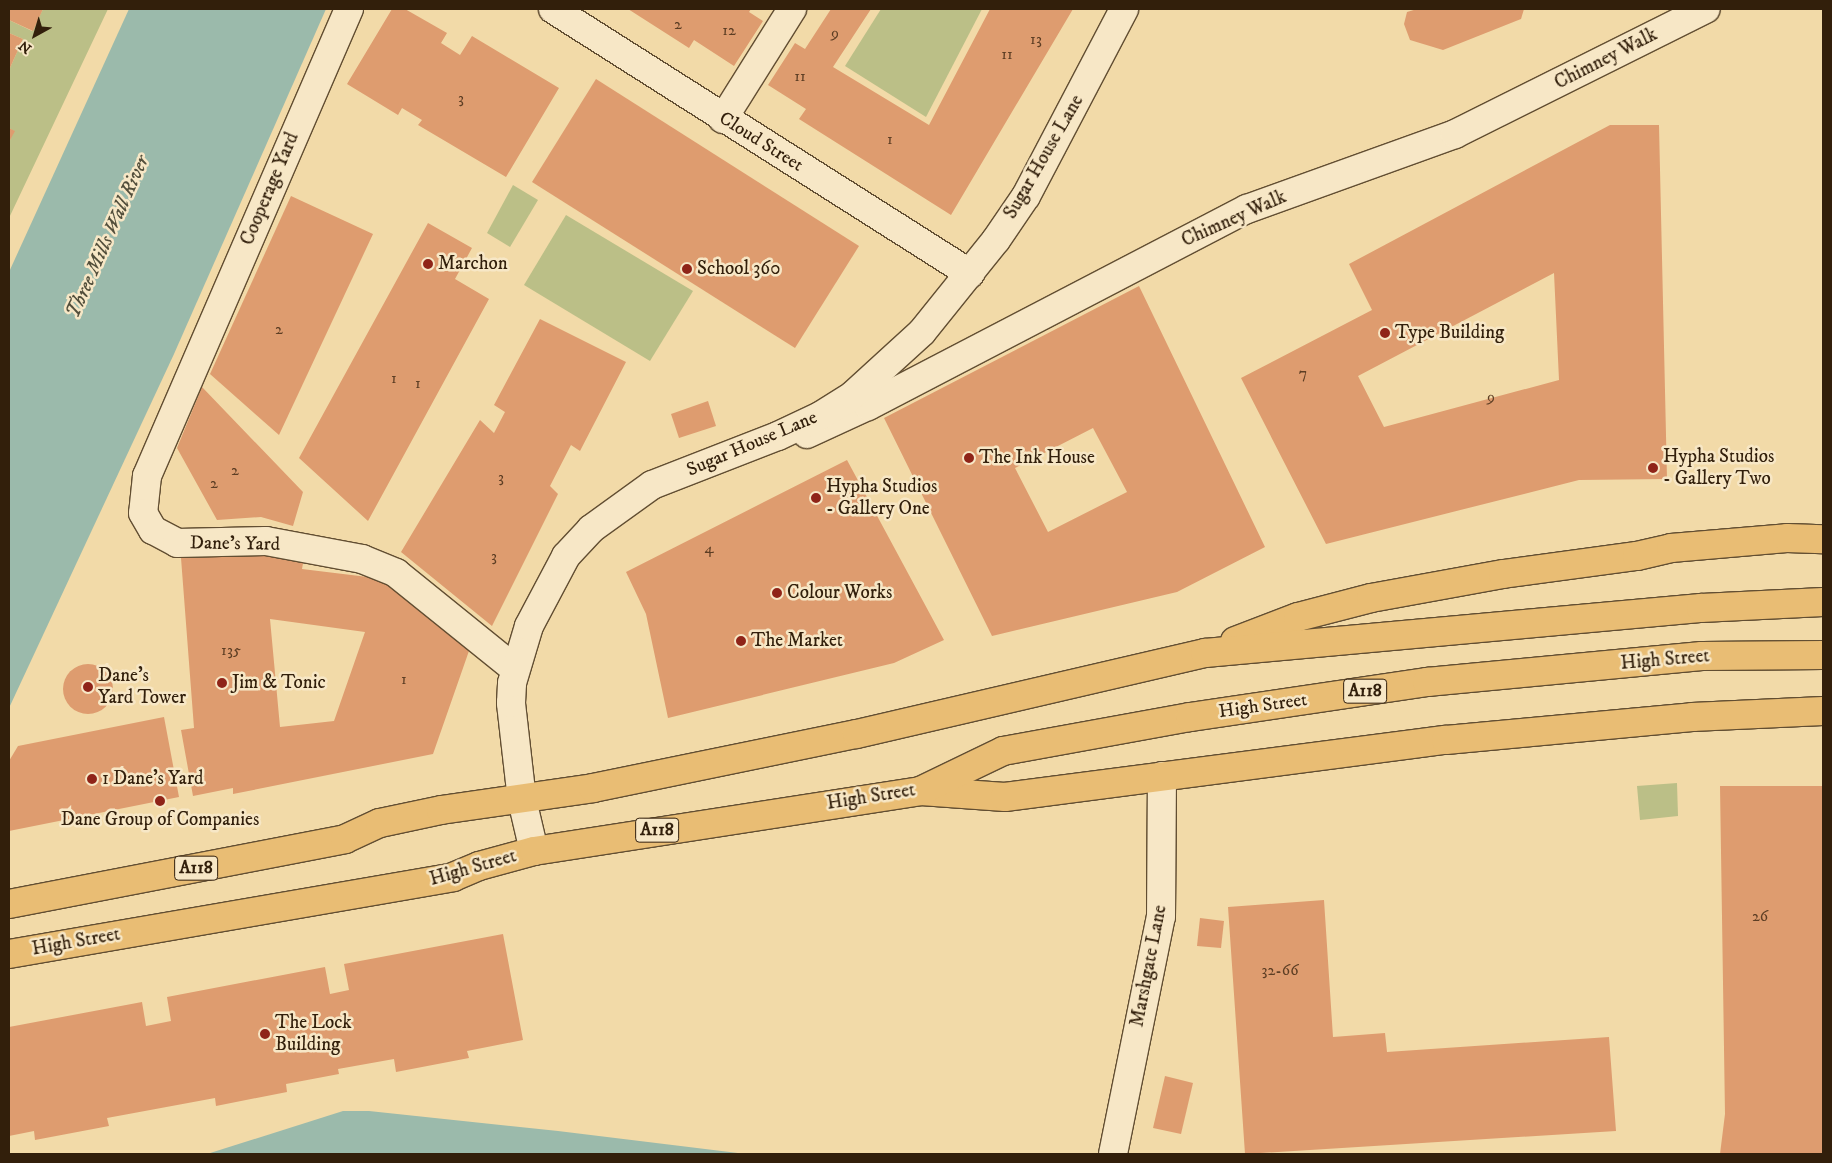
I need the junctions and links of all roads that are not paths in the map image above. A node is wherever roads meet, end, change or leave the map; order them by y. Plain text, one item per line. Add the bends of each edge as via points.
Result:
1 (348, 9) edge
2 (553, 9) edge
3 (792, 9) edge
4 (1124, 9) edge
5 (1706, 9) edge
6 (723, 119) junction
7 (970, 274) junction
8 (193, 370) joint
9 (778, 436) junction
10 (1823, 539) edge
11 (1823, 602) edge
12 (1205, 652) junction
13 (1823, 655) edge
14 (515, 669) junction
15 (1823, 711) edge
16 (1162, 776) junction
17 (920, 791) junction
18 (522, 800) junction
19 (534, 851) junction
20 (9, 904) edge
21 (9, 954) edge
22 (1114, 1154) edge

1 - 8 street, Cooperage Yard
2 - 6 street, Cloud Street
3 - 6 street
4 - 7 street, Sugar House Lane via 1026,196
5 - 9 street, Chimney Walk via 1455,134 1247,209 856,412 782,446
6 - 7 street, Cloud Street
7 - 9 street, Sugar House Lane via 922,332 853,395 820,416
8 - 14 street, Dane's Yard via 147,476 143,513 153,530 177,542 266,541 362,559 396,573
9 - 14 street, Sugar House Lane via 652,485 591,529 566,556 549,584 529,626
10 - 12 main road, A118 via 1787,538 1671,548 1637,556 1465,580 1371,598 1298,617
11 - 12 main road, A118 via 1701,608
12 - 18 main road, A118 via 847,736
13 - 17 main road, High Street / A118 via 1702,656 1427,682 1190,717 1003,751
14 - 18 street, Sugar House Lane via 511,703
15 - 16 main road, A118 via 1692,716 1455,739
16 - 17 main road, A118 via 1005,797
16 - 22 street, Marshgate Lane via 1161,917
17 - 19 main road, High Street / A118
18 - 19 street, Sugar House Lane
18 - 20 main road, A118 via 441,810 380,822 345,839
19 - 21 main road, High Street / A118 via 479,866 453,878

